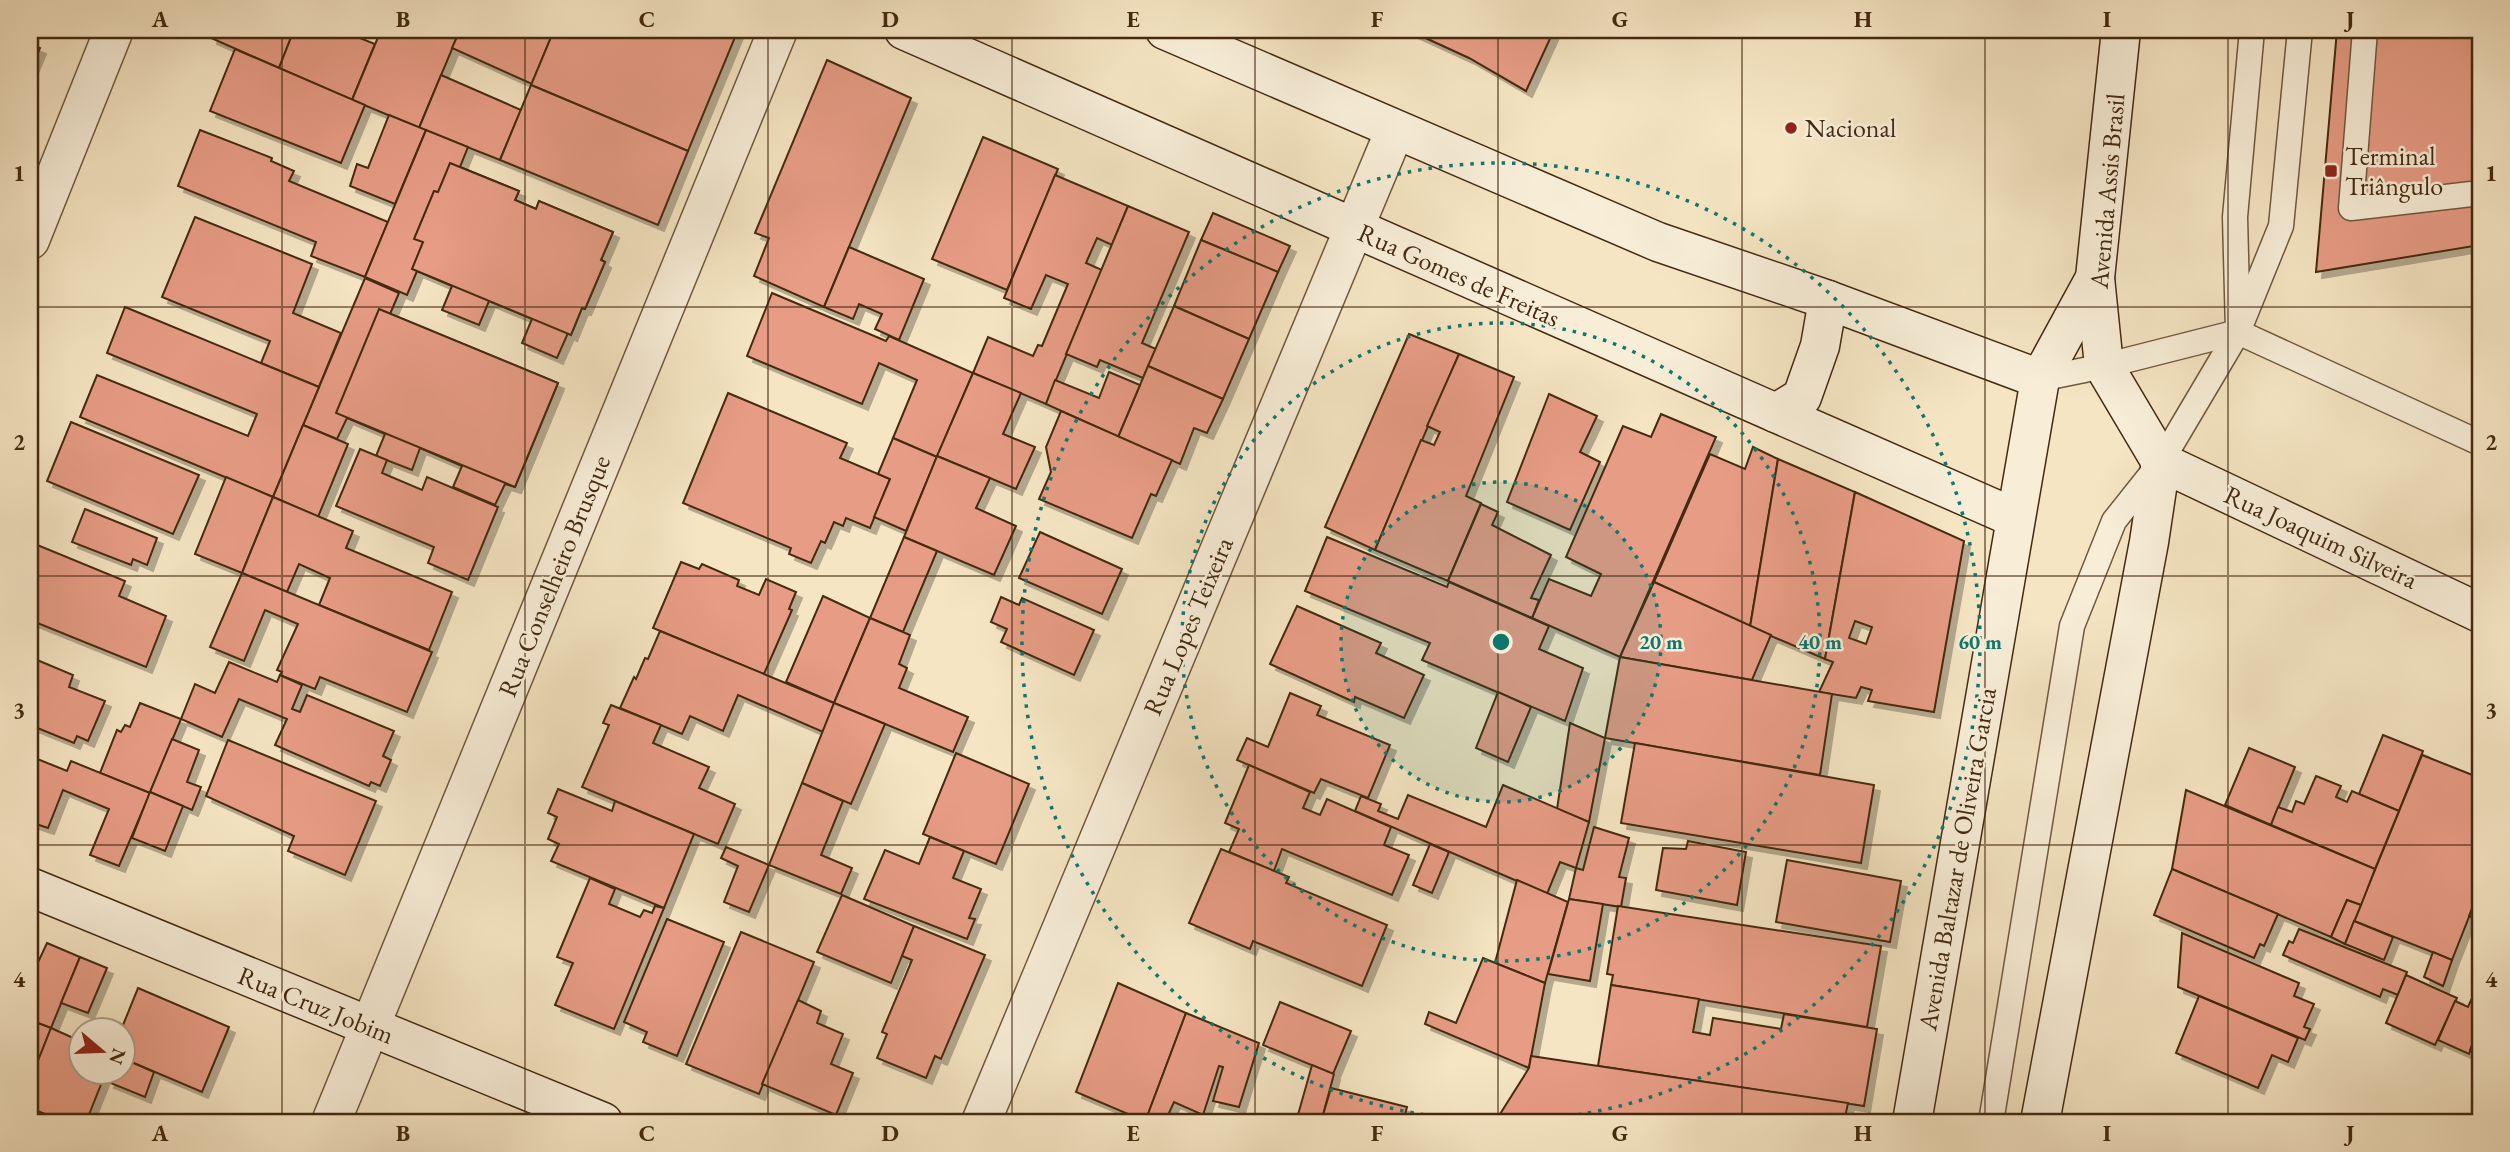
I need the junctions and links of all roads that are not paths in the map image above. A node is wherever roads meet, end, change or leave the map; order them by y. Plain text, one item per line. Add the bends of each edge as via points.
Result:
1 (114, 30) edge
2 (778, 30) edge
3 (904, 30) edge
4 (1165, 30) edge
5 (2121, 30) edge
6 (2252, 30) edge
7 (2300, 30) edge
8 (2365, 30) edge
9 (1395, 130) junction
10 (2480, 193) edge
11 (1355, 229) junction
12 (30, 240) edge
13 (2095, 278) junction
14 (1828, 300) junction
15 (2238, 332) junction
16 (2104, 366) junction
17 (2040, 379) junction
18 (1776, 413) junction
19 (2480, 443) edge
20 (2161, 462) junction
21 (2015, 518) junction
22 (2480, 613) edge
23 (30, 887) edge
24 (370, 1027) junction
25 (331, 1122) edge
26 (603, 1122) edge
27 (981, 1122) edge
28 (1912, 1122) edge
29 (1991, 1122) edge
30 (2040, 1122) edge

1 - 12 street
2 - 24 street, Rua Conselheiro Brusque
3 - 11 street, Rua Gomes de Freitas
4 - 9 street
5 - 13 street, Avenida Assis Brasil
6 - 15 lane via 2235,217
7 - 15 lane via 2281,226
8 - 10 lane via 2351,208
9 - 11 street, Rua Lopes Teixeira
9 - 14 street via 1658,242
11 - 18 street, Rua Gomes de Freitas
11 - 27 street, Rua Lopes Teixeira
13 - 16 street, Avenida Assis Brasil
13 - 17 street, Avenida Baltazar de Oliveira Garcia
14 - 17 street
14 - 18 street via 1820,346 1802,397
15 - 16 lane
15 - 19 lane
15 - 20 lane
16 - 17 lane
16 - 20 street, Avenida Assis Brasil
17 - 21 street, Avenida Baltazar de Oliveira Garcia
18 - 21 street, Rua Gomes de Freitas
20 - 22 street, Rua Joaquim Silveira
20 - 29 lane via 2114,521 2072,626
20 - 30 street
21 - 28 street, Avenida Baltazar de Oliveira Garcia
23 - 24 street, Rua Cruz Jobim
24 - 25 street, Rua Conselheiro Brusque
24 - 26 street, Rua Cruz Jobim

